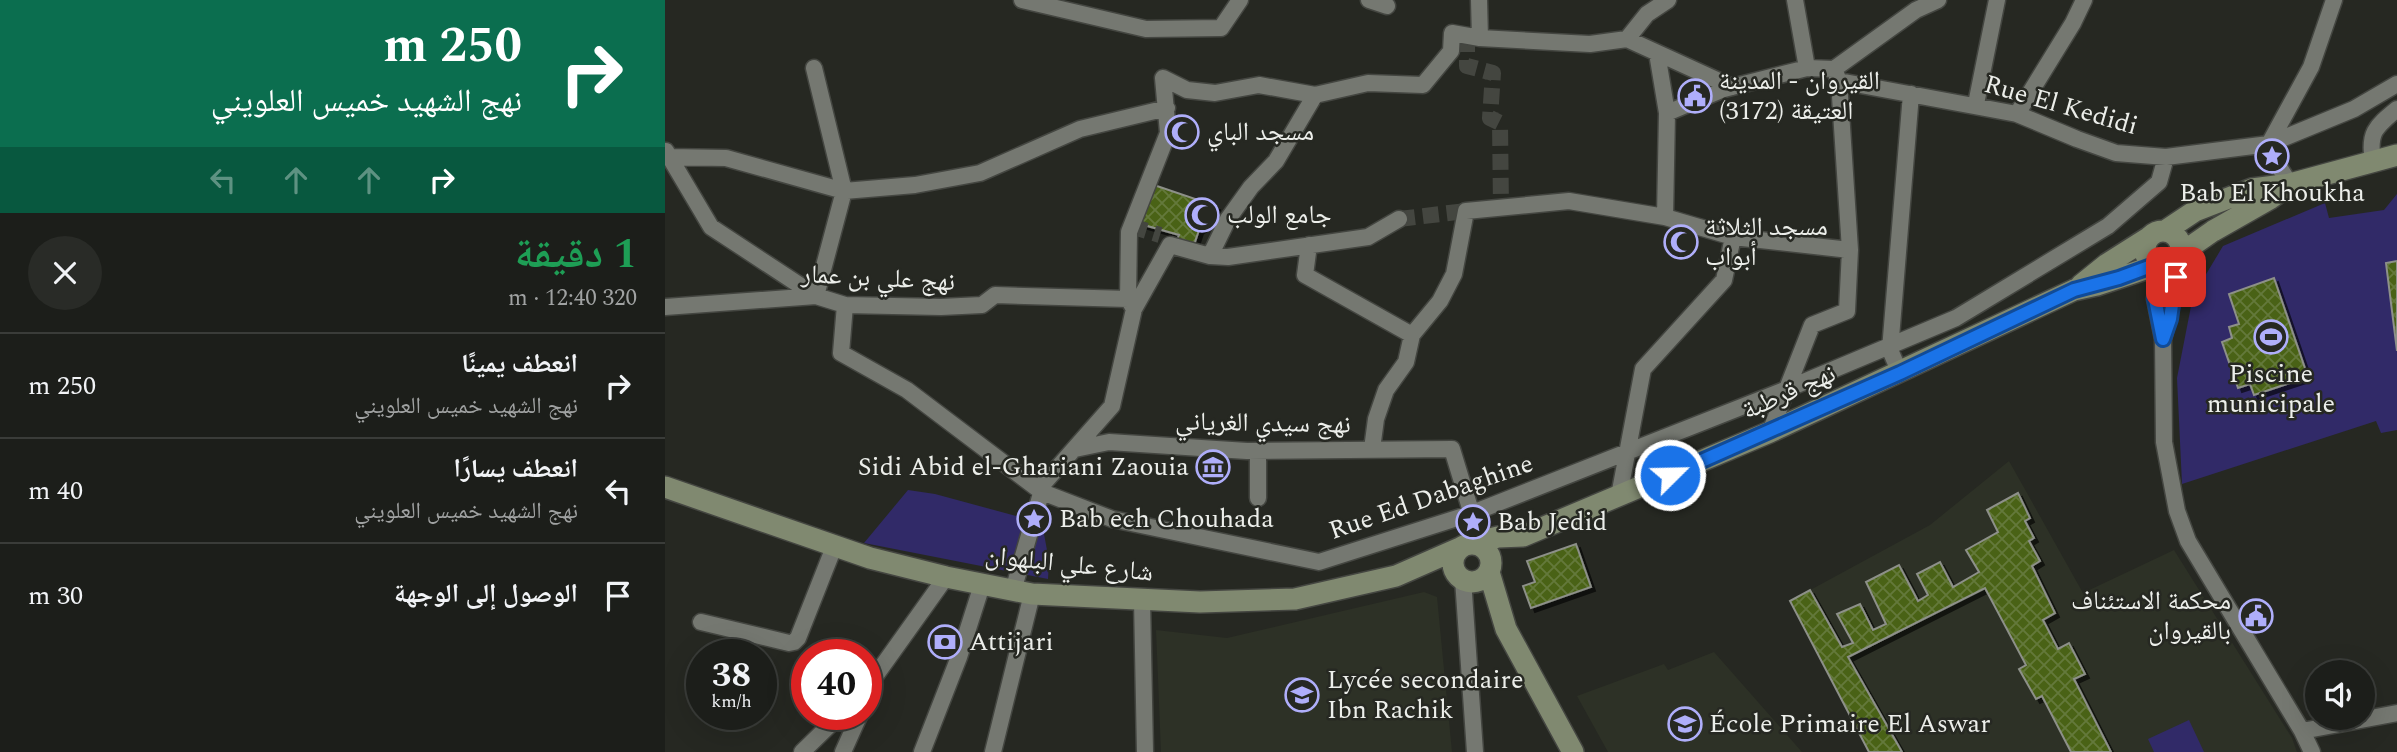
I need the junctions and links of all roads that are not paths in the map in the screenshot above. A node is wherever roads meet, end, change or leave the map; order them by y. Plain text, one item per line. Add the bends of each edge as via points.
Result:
1 (1022, 0) edge
2 (1240, 0) edge
3 (1369, 0) edge
4 (1479, 0) edge
5 (1668, 0) edge
6 (1795, 0) edge
7 (1938, 0) edge
8 (1997, 0) edge
9 (2084, 0) edge
10 (2334, 0) edge
11 (1387, 6) dead end
12 (1480, 38) junction
13 (1627, 39) junction
14 (1657, 53) junction
15 (814, 68) dead end
16 (1807, 68) junction
17 (1837, 75) junction
18 (2397, 84) edge
19 (1732, 87) junction
20 (1911, 94) junction
21 (1315, 95) junction
22 (1976, 104) junction
23 (1167, 108) junction
24 (2397, 109) edge
25 (1667, 113) junction
26 (2017, 114) junction
27 (2269, 144) junction
28 (667, 153) edge
29 (2397, 155) edge
30 (2166, 156) junction
31 (2373, 162) junction
32 (2290, 184) junction
33 (844, 191) junction
34 (1665, 217) junction
35 (1399, 219) tunnel mouth
36 (2156, 234) junction
37 (1733, 237) junction
38 (1309, 246) junction
39 (1850, 250) junction
40 (1210, 256) junction
41 (2168, 262) junction
42 (2074, 290) junction
43 (815, 296) junction
44 (1131, 304) junction
45 (845, 305) junction
46 (665, 307) edge
47 (1412, 335) junction
48 (1891, 344) junction
49 (1900, 373) junction
50 (1787, 388) junction
51 (1770, 432) junction
52 (1075, 449) junction
53 (1371, 449) junction
54 (1629, 450) junction
55 (1258, 451) junction
56 (665, 487) edge
57 (1042, 492) junction
58 (1619, 496) junction
59 (1258, 498) dead end
60 (1470, 513) junction
61 (1523, 536) junction
62 (1471, 544) junction
63 (834, 547) junction
64 (1396, 576) junction
65 (1474, 576) junction
66 (946, 578) junction
67 (982, 585) junction
68 (1023, 593) junction
69 (1142, 600) junction
70 (701, 622) dead end
71 (882, 670) edge
72 (2397, 713) edge
73 (825, 730) edge
74 (853, 730) edge
75 (2302, 731) junction
76 (802, 752) edge
77 (843, 752) edge
78 (922, 752) edge
79 (993, 752) edge
80 (1145, 752) edge
81 (1475, 752) edge
82 (1573, 752) edge
83 (2312, 752) edge

1 - 2 street via 1146,29 1221,28
3 - 11 street
4 - 12 street
5 - 13 street via 1647,14
6 - 16 street
7 - 17 street via 1916,10
8 - 22 street
9 - 26 street
10 - 27 street via 2311,67
12 - 13 street via 1590,44
12 - 21 street via 1452,33 1451,51 1423,85 1368,83
13 - 14 street
14 - 19 street
14 - 25 street
15 - 33 street
16 - 17 street, Rue El Kedidi
16 - 19 street, Rue El Kedidi
17 - 20 street, Rue El Kedidi
17 - 39 street
18 - 27 street, Rue El Kedidi via 2354,109
19 - 25 street, Rue El Kedidi
20 - 22 street, Rue El Kedidi
20 - 48 street
21 - 23 street via 1259,85 1215,93 1187,90 1163,78
21 - 40 street via 1276,161 1229,219
22 - 26 street, Rue El Kedidi
23 - 33 street via 1080,129 980,173
23 - 44 street via 1168,134 1129,232
24 - 31 street via 2374,133 2370,145
25 - 34 street
26 - 30 street, Rue El Kedidi via 2116,153
27 - 30 street, Rue El Kedidi
27 - 32 street
28 - 33 street via 726,158
28 - 43 street via 711,227
29 - 31 street, نهج قرطبة
30 - 48 street, Rue Ed Dabaghine via 2159,182 2108,226 1956,318
31 - 32 street, نهج قرطبة
32 - 36 street, نهج قرطبة via 2252,189 2195,211
32 - 41 street, نهج قرطبة
33 - 43 street
34 - 37 street
34 - 47 street via 1569,201 1466,211 1454,274
35 - 38 street via 1368,237
36 - 41 street via 2171,233 2180,242
36 - 41 street via 2144,250 2149,262
36 - 42 street, نهج قرطبة
37 - 39 street
37 - 54 street via 1724,280 1643,369
38 - 40 street
38 - 47 street via 1305,275
39 - 50 street via 1847,311 1812,325
40 - 44 street via 1165,240
41 - 42 street, نهج قرطبة
41 - 75 street via 2155,299 2163,339 2164,442 2177,511 2207,573
42 - 49 street, نهج قرطبة
43 - 45 street, نهج علي بن عمار
43 - 46 street, نهج علي بن عمار
44 - 45 street, نهج علي بن عمار via 995,295 982,305
44 - 52 street via 1111,405
45 - 57 street, Rue Ed Dabaghine via 841,353 907,390
47 - 53 street via 1406,362 1386,390
48 - 49 street
48 - 50 street, Rue Ed Dabaghine
49 - 51 street, نهج قرطبة
50 - 51 street
50 - 54 street, Rue Ed Dabaghine
51 - 58 street, نهج قرطبة
52 - 55 street, نهج سيدي الغرياني via 1109,442
52 - 57 street via 1044,483
53 - 55 street, نهج سيدي الغرياني
53 - 60 street, نهج سيدي الغرياني via 1452,449
54 - 58 street
54 - 60 street, Rue Ed Dabaghine
55 - 59 street
56 - 63 street, شارع علي البلهوان
57 - 60 street, Rue Ed Dabaghine via 1112,519 1319,562
57 - 68 street
58 - 61 street, نهج قرطبة
60 - 62 street
61 - 62 street
61 - 65 street
62 - 64 street
62 - 65 street via 1489,554
62 - 65 street via 1457,552 1453,565
63 - 66 street, شارع علي البلهوان
63 - 70 street via 794,642
64 - 65 street
64 - 69 street, شارع علي البلهوان via 1295,599
65 - 81 street
65 - 82 street via 1486,605 1506,629
66 - 67 street, شارع علي البلهوان
66 - 71 street
67 - 68 street, شارع علي البلهوان
67 - 78 street
68 - 69 street, شارع علي البلهوان
68 - 79 street
69 - 80 street
72 - 75 street
73 - 76 street
74 - 77 street
75 - 83 street

